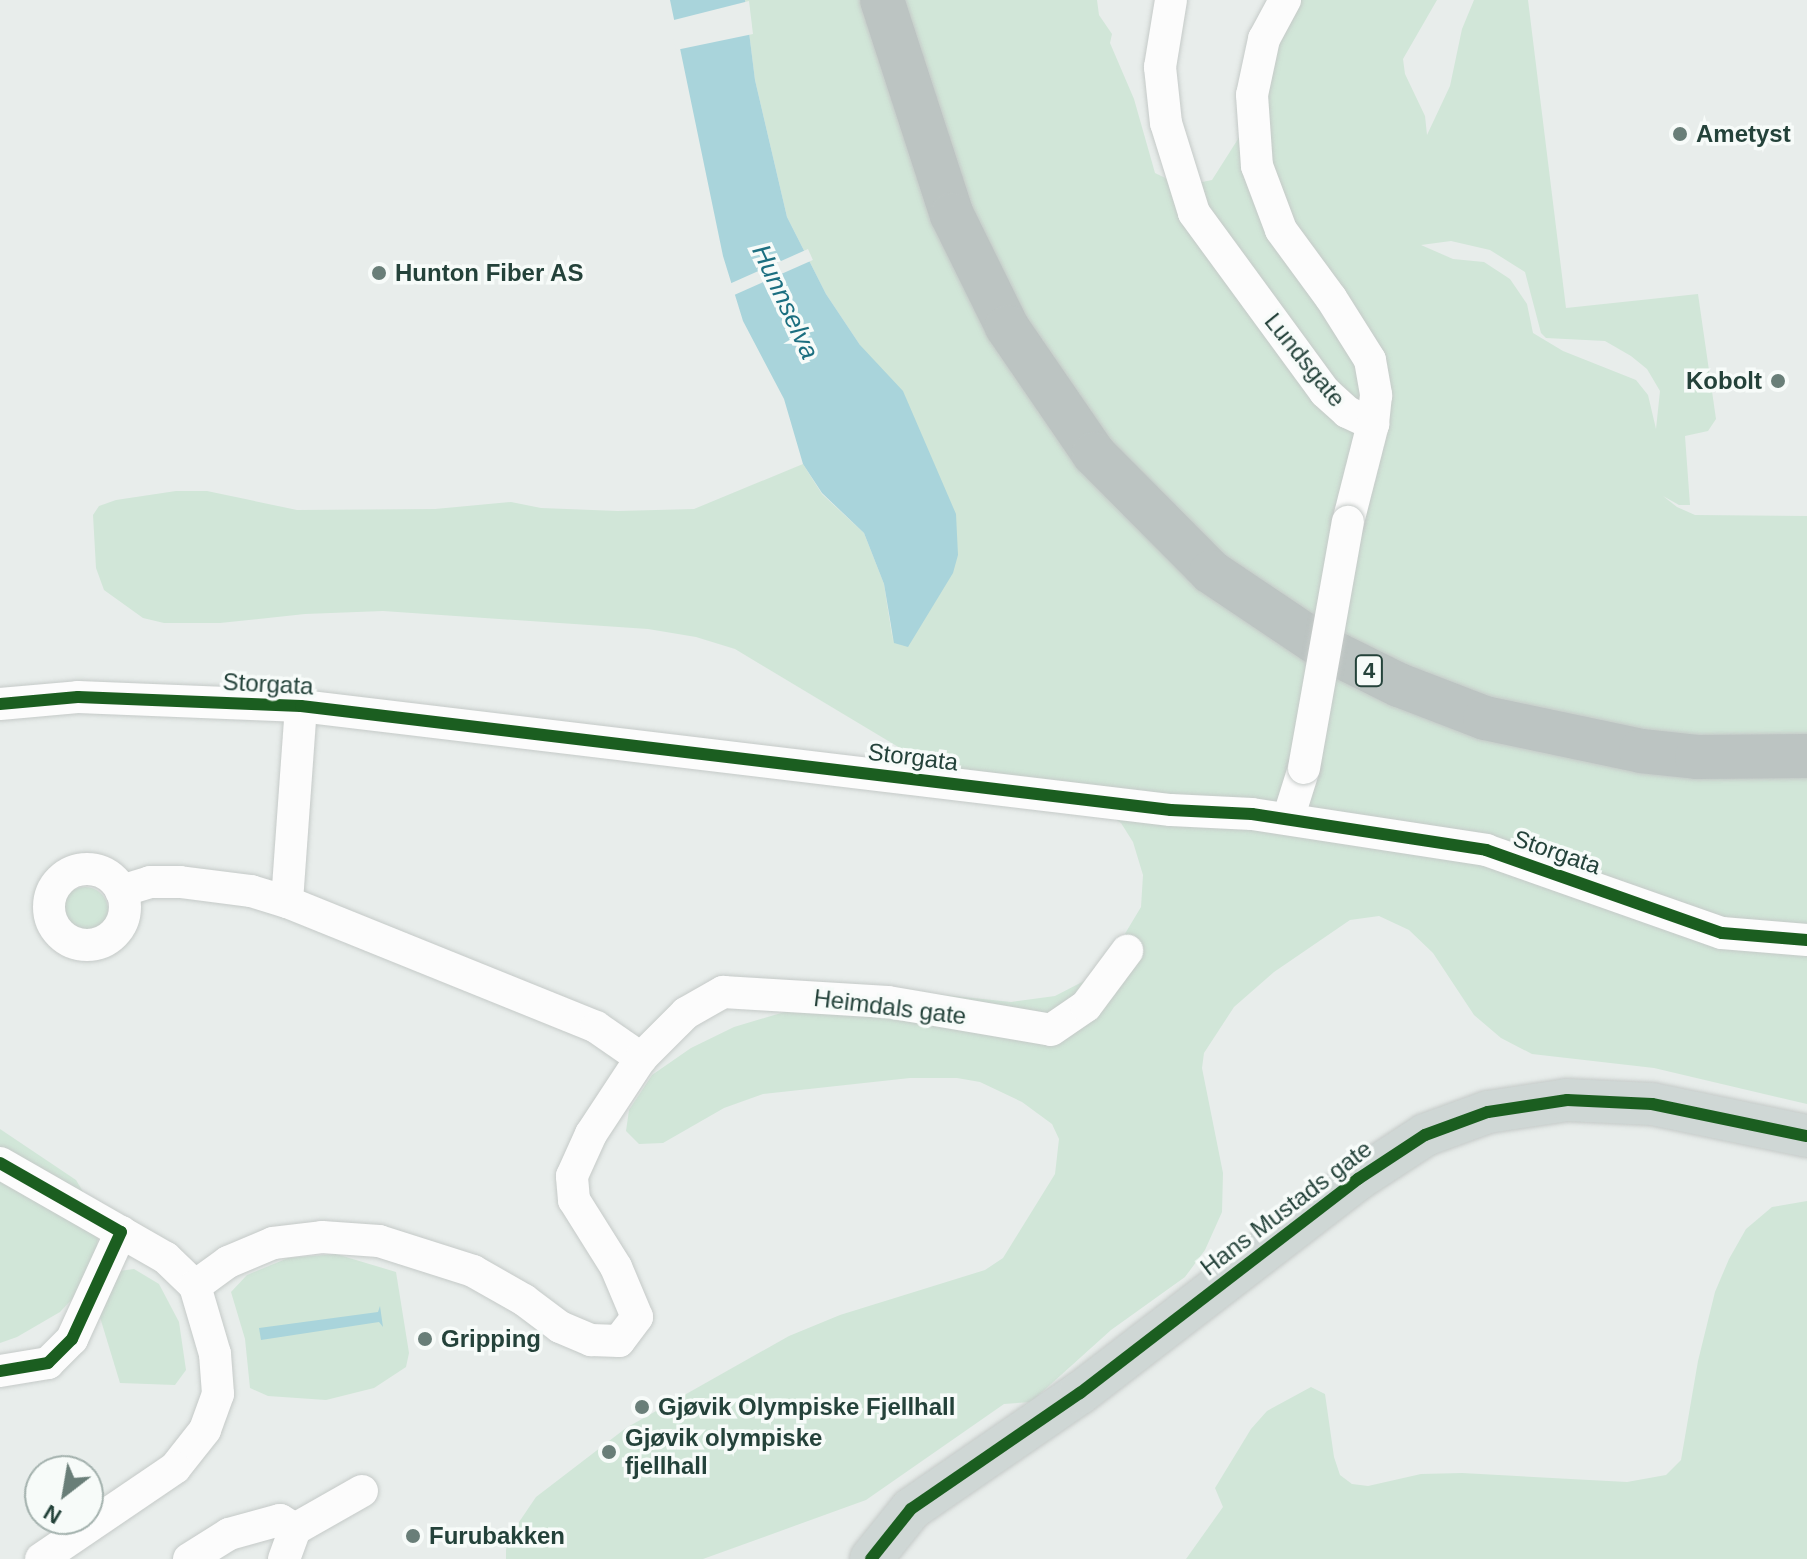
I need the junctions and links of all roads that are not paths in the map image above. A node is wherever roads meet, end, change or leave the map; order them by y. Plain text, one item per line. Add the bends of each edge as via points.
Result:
1 (882, 0) edge
2 (1171, 0) edge
3 (1285, 0) edge
4 (1373, 424) junction
5 (0, 704) edge
6 (301, 706) junction
7 (1807, 756) edge
8 (1288, 819) junction
9 (121, 891) dead end
10 (287, 902) junction
11 (1807, 940) edge
12 (1127, 951) dead end
13 (641, 1058) junction
14 (1807, 1136) edge
15 (0, 1163) edge
16 (121, 1232) junction
17 (195, 1286) junction
18 (0, 1371) edge
19 (362, 1491) dead end
20 (295, 1529) junction
21 (41, 1559) edge
22 (189, 1559) edge
23 (284, 1559) edge
24 (871, 1559) edge

1 - 7 highway, 4 via 947,202 1007,327 1094,454 1211,572 1324,648 1399,685 1485,718 1641,751 1697,757
2 - 4 street, Lundsgate via 1160,67 1166,123 1194,213 1325,392 1347,412
3 - 4 street via 1264,39 1252,95 1257,166 1281,230 1370,360 1376,395
4 - 8 street, bridge via 1348,522 1304,768
5 - 6 street, Storgata via 78,697
6 - 8 street, Storgata via 1171,810
6 - 10 street
8 - 11 street, Storgata via 1486,850 1722,933
9 - 10 street via 150,882 191,883
10 - 13 street via 596,1027
12 - 13 street, Heimdals gate via 1086,1006 1051,1030 888,1002 723,992 686,1013
13 - 17 street, Heimdals gate via 591,1134 571,1188 616,1267 637,1317 619,1341 591,1340 560,1327 473,1271 379,1241 322,1237 273,1243 228,1262
14 - 24 main road, Hans Mustads gate via 1652,1104 1567,1100 1488,1112 1425,1135 1358,1179 1080,1393 911,1509
15 - 16 street
16 - 17 street via 166,1258
16 - 18 street via 72,1339 48,1363
17 - 21 street via 215,1354 218,1394 205,1430 175,1468
19 - 20 street
20 - 22 street via 280,1520 242,1531
20 - 23 street

